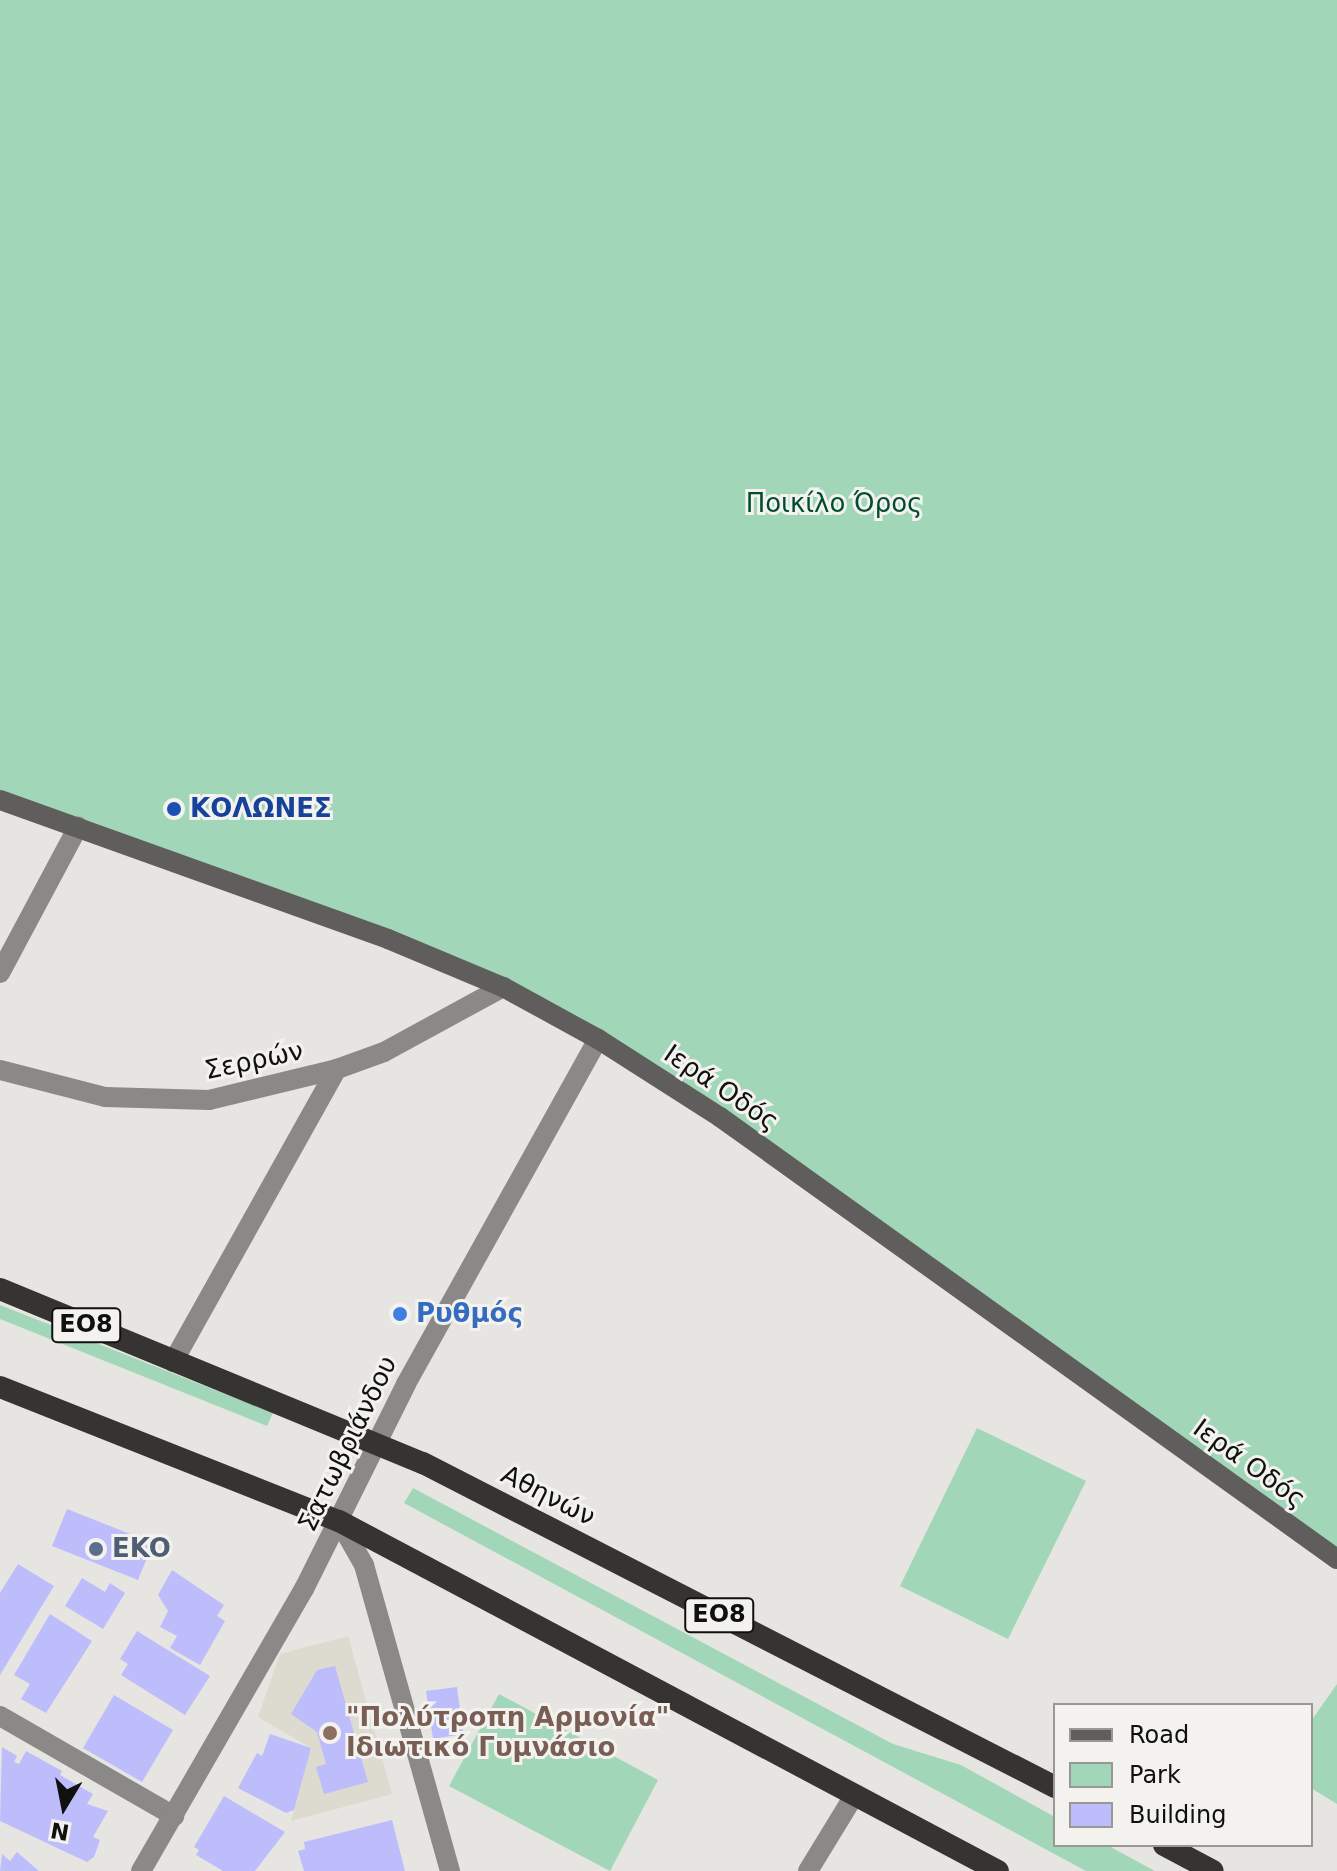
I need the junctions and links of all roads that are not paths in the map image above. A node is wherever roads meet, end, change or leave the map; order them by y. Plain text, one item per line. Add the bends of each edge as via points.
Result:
1 (0, 800) edge
2 (78, 827) junction
3 (0, 973) edge
4 (503, 987) junction
5 (598, 1039) junction
6 (337, 1069) junction
7 (0, 1070) edge
8 (0, 1289) edge
9 (173, 1362) junction
10 (0, 1387) edge
11 (377, 1443) junction
12 (339, 1521) junction
13 (1337, 1559) edge
14 (0, 1716) edge
15 (1053, 1786) edge
16 (855, 1794) junction
17 (174, 1816) junction
18 (1168, 1847) edge
19 (141, 1871) edge
20 (450, 1871) edge
21 (808, 1871) edge
22 (998, 1871) edge
23 (1213, 1871) edge

1 - 2 main road, Ιερά Οδός
2 - 3 street
2 - 4 main road, Ιερά Οδός via 259,890
4 - 5 main road, Ιερά Οδός
4 - 6 street, Σερρών via 416,1039
5 - 11 street, Σατωβριάνδου
5 - 13 main road, Ιερά Οδός via 732,1125
6 - 7 street, Σερρών via 209,1100 154,1102 105,1097
6 - 9 street
8 - 9 highway, Αθηνών / ΕΟ8
9 - 11 highway, Αθηνών / ΕΟ8
10 - 12 highway
11 - 12 street, Σατωβριάνδου
11 - 15 highway, Αθηνών / ΕΟ8
12 - 16 highway
12 - 17 street, Σατωβριάνδου
12 - 20 street via 364,1565
14 - 17 street
16 - 21 street
16 - 22 highway
17 - 19 street, Σατωβριάνδου
18 - 23 highway

